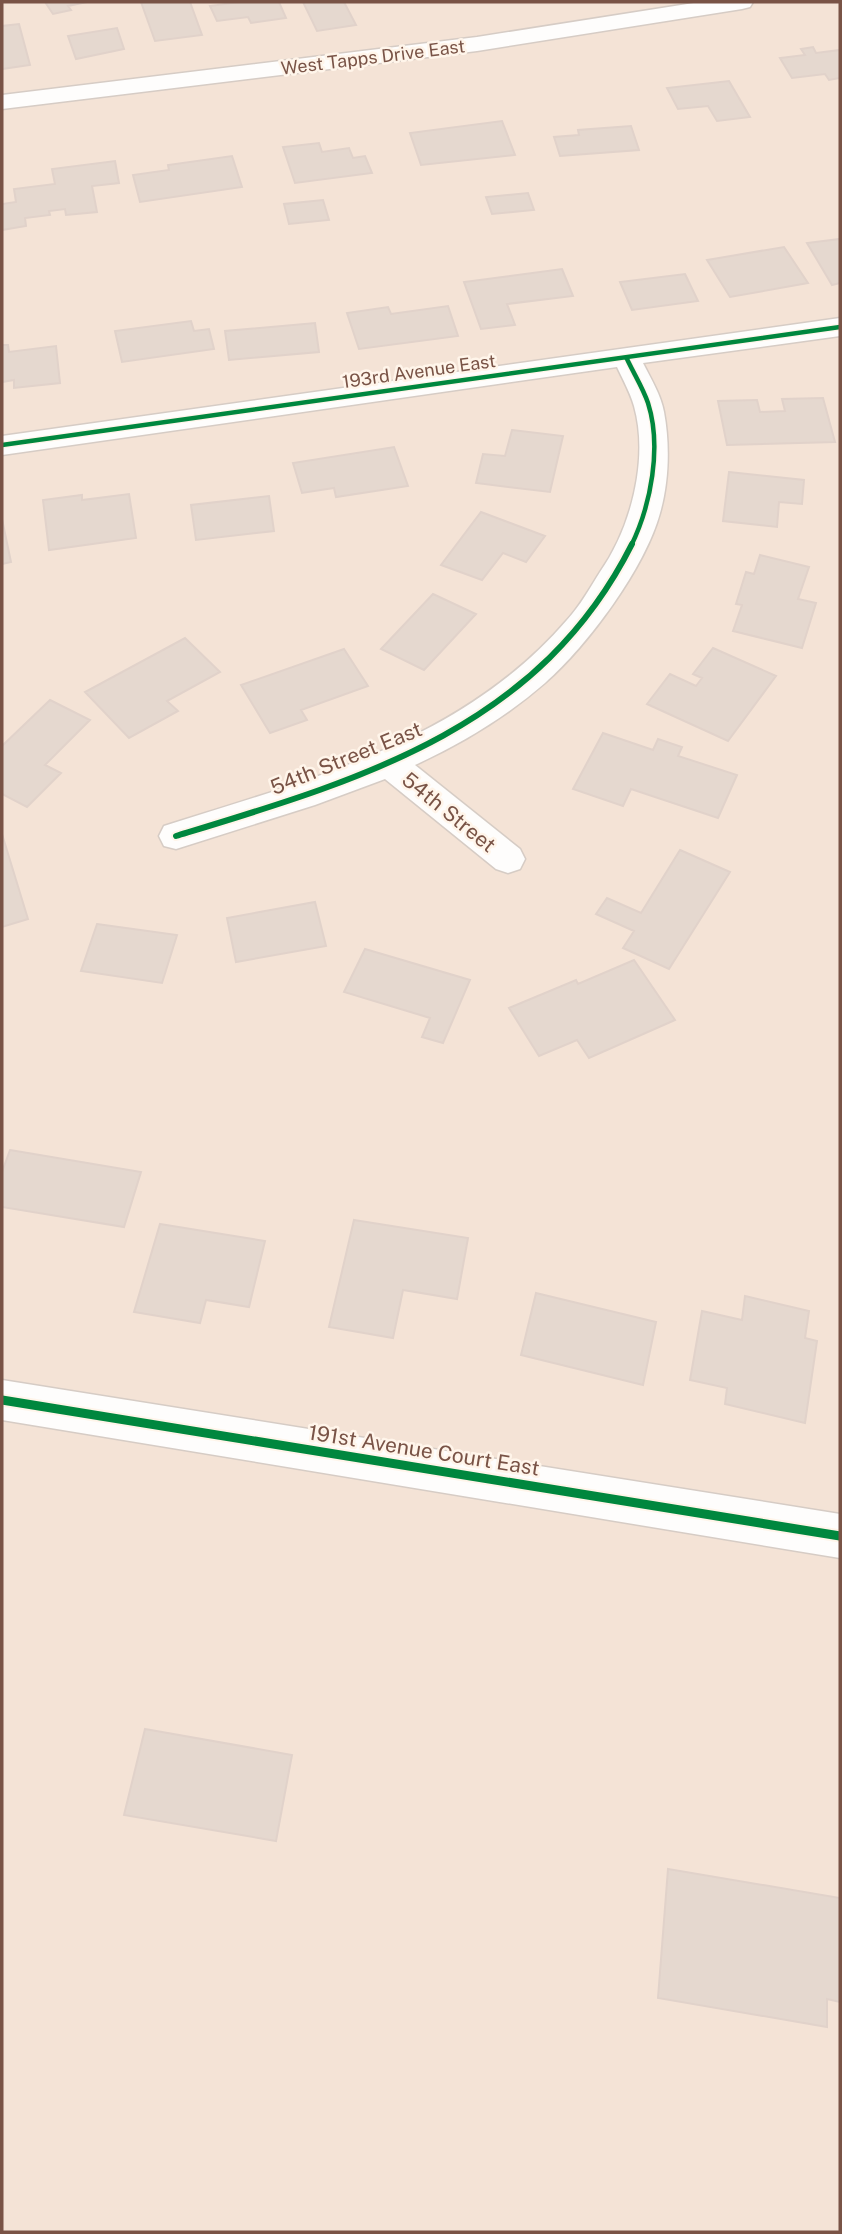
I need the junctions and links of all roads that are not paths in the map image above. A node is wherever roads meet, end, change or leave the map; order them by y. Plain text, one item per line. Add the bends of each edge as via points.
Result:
1 (742, 2) edge
2 (2, 102) edge
3 (840, 327) edge
4 (627, 359) junction
5 (2, 445) edge
6 (390, 764) junction
7 (176, 836) dead end
8 (508, 859) dead end
9 (2, 1400) edge
10 (840, 1536) edge

1 - 2 street, West Tapps Drive East via 477,44
3 - 4 street, 193rd Avenue East
4 - 5 street, 193rd Avenue East
4 - 6 street, 54th Street East via 650,411 652,458 645,512 604,596 575,633 517,689 477,719
6 - 7 street, 54th Street East via 313,794
6 - 8 street, 54th Street
9 - 10 street, 191st Avenue Court East

